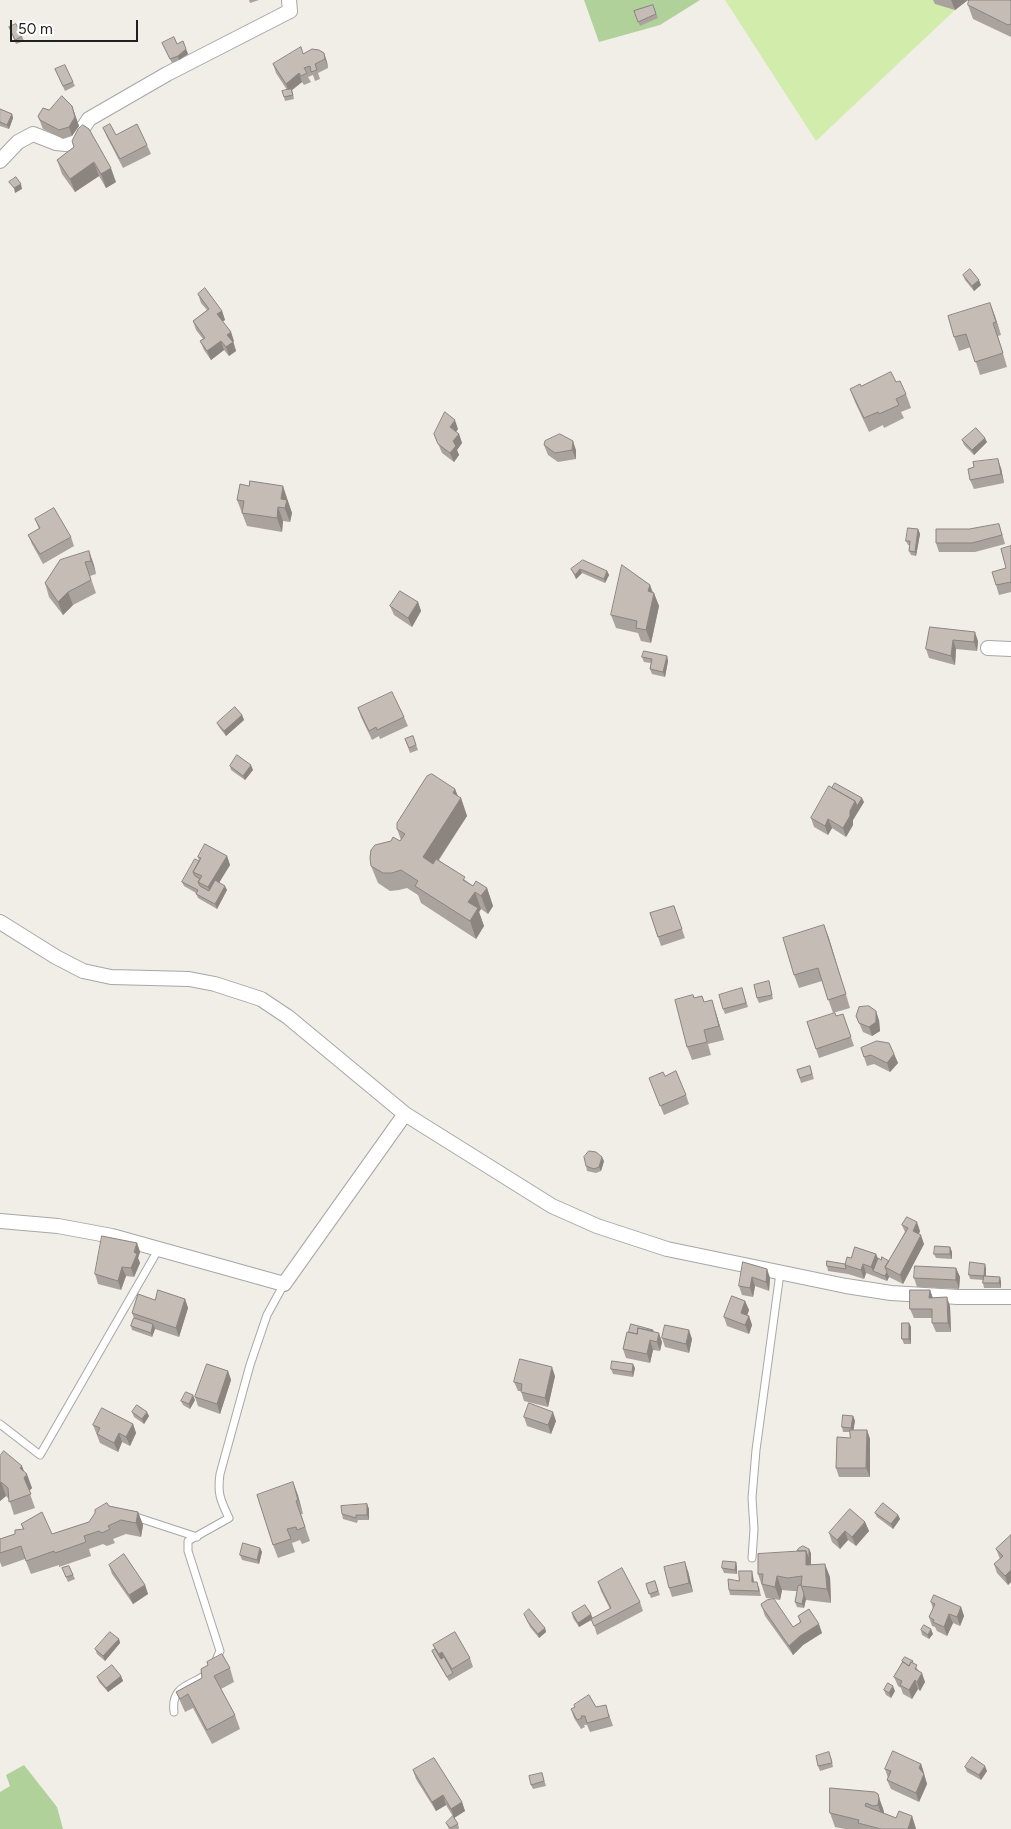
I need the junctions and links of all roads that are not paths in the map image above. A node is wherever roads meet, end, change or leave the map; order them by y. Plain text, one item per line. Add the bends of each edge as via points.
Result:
1 (289, 0) edge
2 (0, 161) edge
3 (988, 648) dead end
4 (1011, 649) edge
5 (0, 922) edge
6 (405, 1114) junction
7 (0, 1221) edge
8 (158, 1250) junction
9 (780, 1273) junction
10 (284, 1284) junction
11 (1011, 1297) edge
12 (0, 1424) edge
13 (124, 1513) edge
14 (196, 1537) junction
15 (752, 1558) dead end
16 (174, 1712) dead end

1 - 2 street via 290,11 167,74 89,119 75,140 66,144 33,134 18,142
3 - 4 street
5 - 6 street via 83,971 111,977 188,979 261,999 288,1017
6 - 9 street via 552,1206 597,1226 667,1249
6 - 10 street
7 - 8 street via 58,1226 112,1236
8 - 10 street
8 - 12 lane via 40,1455
9 - 11 street via 891,1293
9 - 15 lane via 756,1450
10 - 14 lane via 267,1315 250,1365 220,1474 220,1500 229,1518
13 - 14 lane
14 - 16 lane via 188,1541 188,1551 220,1651 210,1670 179,1690 173,1702

